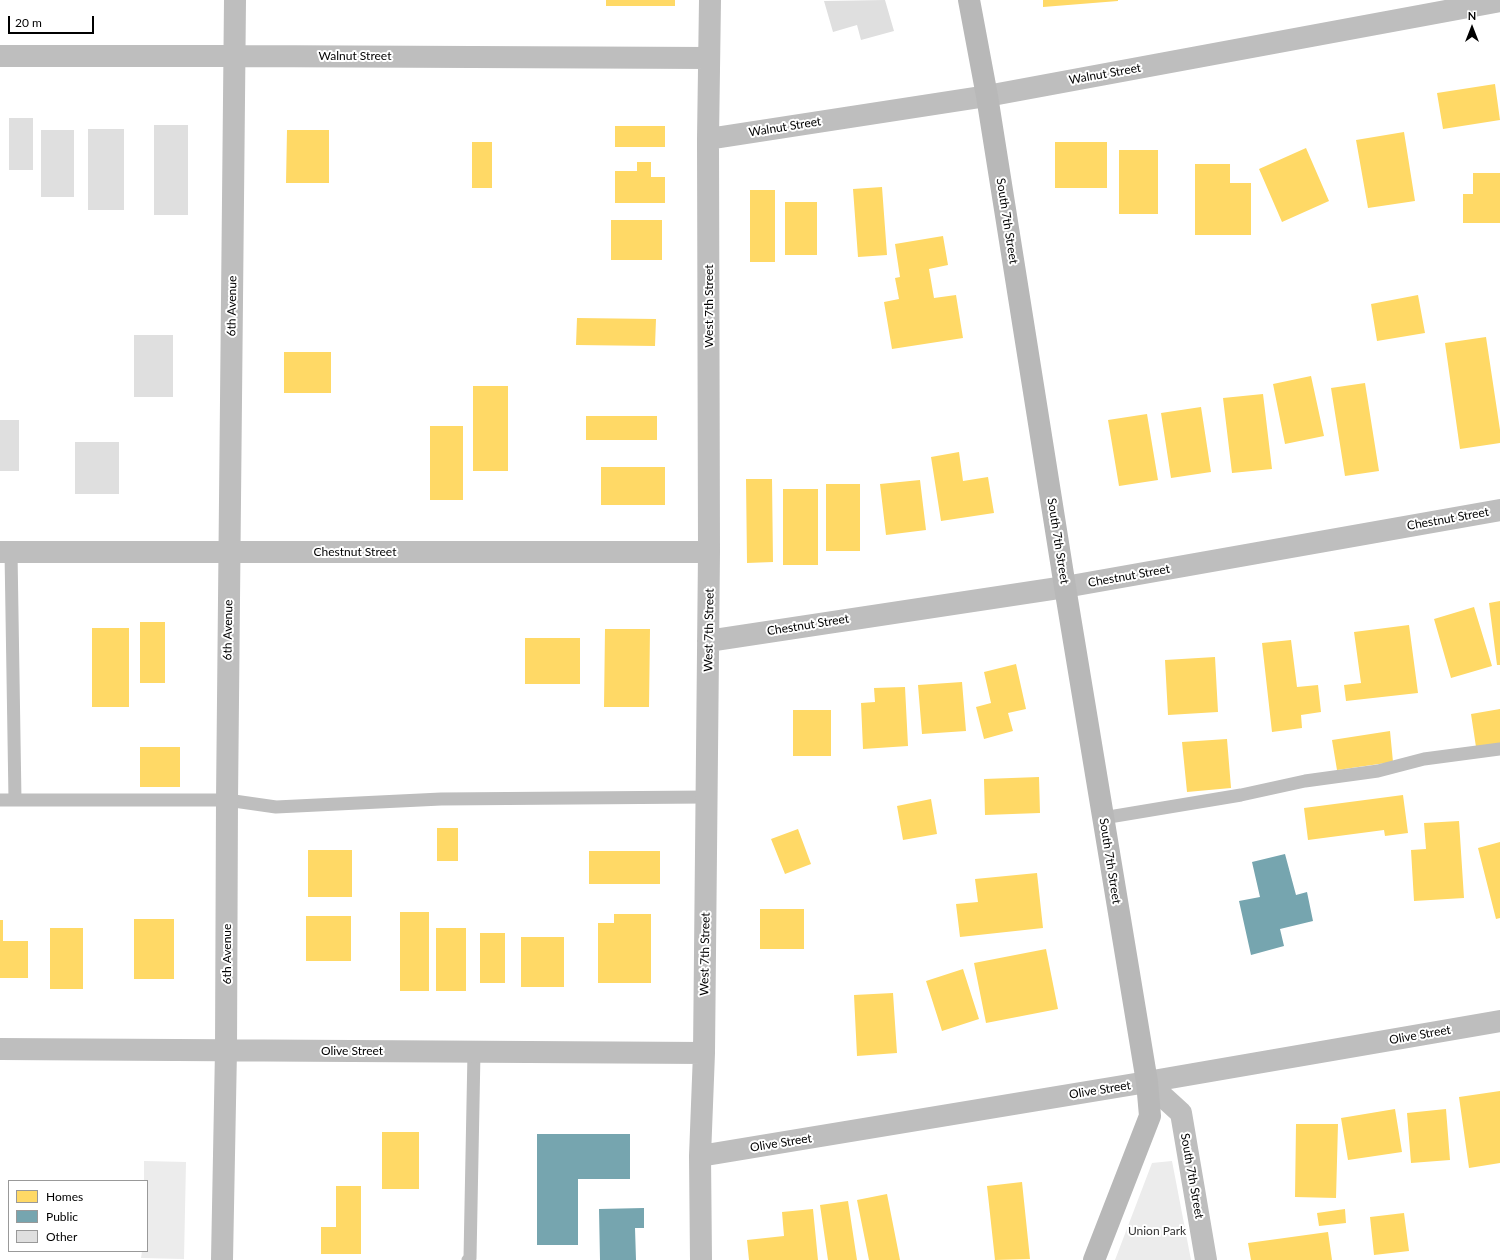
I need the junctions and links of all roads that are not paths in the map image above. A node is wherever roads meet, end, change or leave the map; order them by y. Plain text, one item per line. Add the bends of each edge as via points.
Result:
1 (234, 0) edge
2 (710, 0) edge
3 (969, 0) edge
4 (1500, 1) edge
5 (0, 56) edge
6 (235, 56) junction
7 (709, 58) junction
8 (987, 96) junction
9 (708, 139) junction
10 (1500, 510) edge
11 (5, 552) edge
12 (229, 552) junction
13 (710, 552) junction
14 (1065, 587) junction
15 (708, 640) junction
16 (1500, 749) edge
17 (707, 797) junction
18 (0, 800) edge
19 (15, 800) junction
20 (227, 800) junction
21 (1103, 818) junction
22 (1500, 1020) edge
23 (0, 1049) edge
24 (226, 1050) junction
25 (474, 1052) junction
26 (704, 1053) junction
27 (1147, 1082) junction
28 (700, 1156) junction
29 (222, 1260) edge
30 (468, 1260) edge
31 (701, 1260) edge
32 (1094, 1260) edge
33 (1206, 1260) edge

1 - 6 street, 6th Avenue
2 - 7 street, West 7th Street
3 - 8 street, South 7th Street
4 - 8 street, Walnut Street
5 - 6 street, Walnut Street
6 - 7 street, Walnut Street
6 - 12 street, 6th Avenue
7 - 9 street, West 7th Street
8 - 9 street, Walnut Street
8 - 14 street, South 7th Street
9 - 13 street, West 7th Street
10 - 14 street, Chestnut Street
11 - 12 street, Chestnut Street
11 - 19 lane
12 - 13 street, Chestnut Street
12 - 20 street, 6th Avenue
13 - 15 street, West 7th Street
14 - 15 street, Chestnut Street
14 - 21 street, South 7th Street
15 - 17 street, West 7th Street
16 - 21 lane via 1424,759 1378,771 1305,781 1241,795
17 - 20 lane via 441,799 276,807
17 - 26 street, West 7th Street
18 - 19 lane
19 - 20 lane
20 - 24 street, 6th Avenue
21 - 27 street, South 7th Street
22 - 27 street, Olive Street
23 - 24 street, Olive Street
24 - 25 street, Olive Street
24 - 29 street, 6th Avenue
25 - 26 street, Olive Street
25 - 30 lane
26 - 28 street, West 7th Street
27 - 28 street, Olive Street
27 - 32 street, South 7th Street via 1150,1116
27 - 33 street, South 7th Street via 1181,1114
28 - 31 street, West 7th Street

